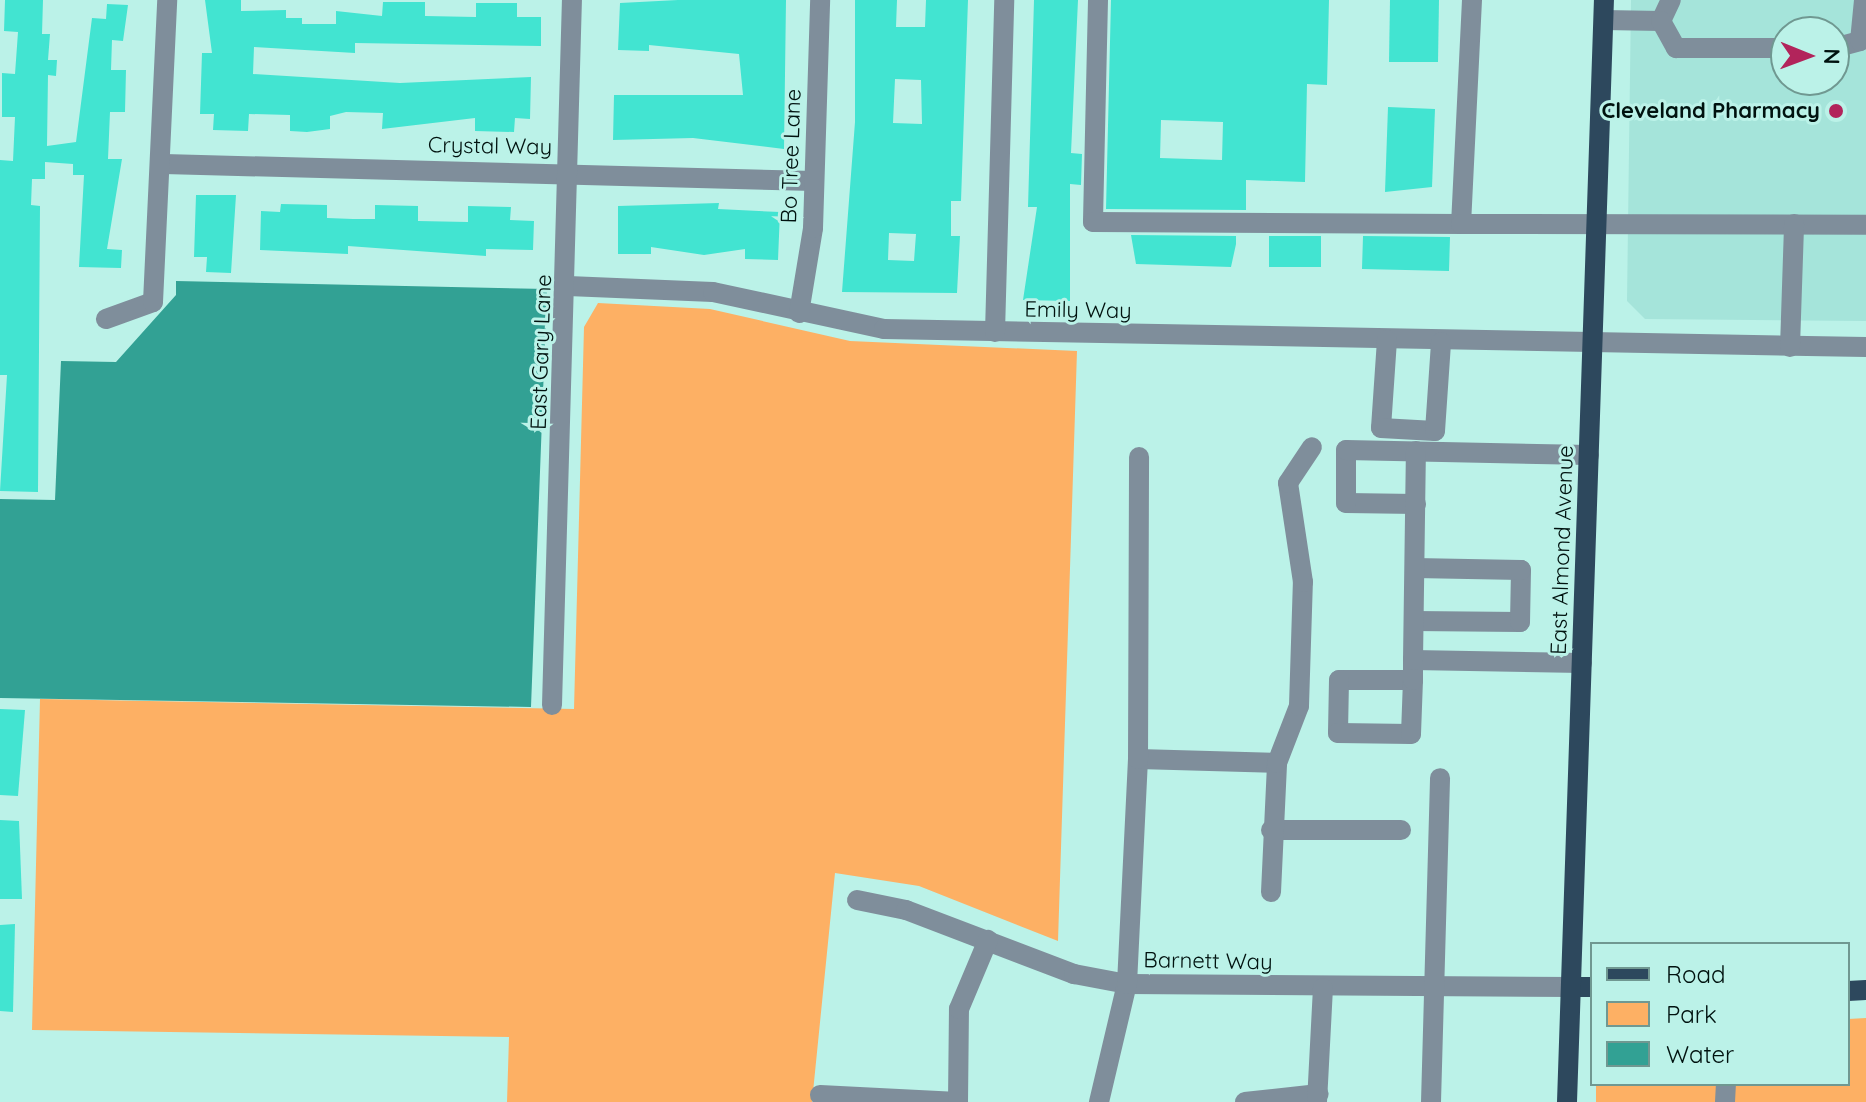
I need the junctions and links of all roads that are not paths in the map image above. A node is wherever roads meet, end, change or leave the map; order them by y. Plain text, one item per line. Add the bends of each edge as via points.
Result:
1 (167, 0) edge
2 (572, 0) edge
3 (820, 0) edge
4 (1004, 0) edge
5 (1098, 0) edge
6 (1472, 0) edge
7 (1671, 0) edge
8 (1864, 0) edge
9 (1604, 10) edge
10 (1661, 21) junction
11 (1850, 44) edge
12 (1770, 48) edge
13 (164, 164) junction
14 (568, 172) junction
15 (814, 181) junction
16 (1461, 224) junction
17 (1794, 224) junction
18 (1866, 225) edge
19 (1597, 226) junction
20 (568, 286) junction
21 (799, 313) junction
22 (106, 319) dead end
23 (995, 332) junction
24 (1387, 340) junction
25 (1441, 342) junction
26 (1592, 343) junction
27 (1790, 347) junction
28 (1866, 347) edge
29 (1312, 447) dead end
30 (1416, 451) junction
31 (1589, 455) junction
32 (1139, 457) dead end
33 (1416, 504) junction
34 (1415, 568) junction
35 (1414, 621) junction
36 (1582, 663) junction
37 (1413, 670) junction
38 (552, 705) dead end
39 (1138, 759) junction
40 (1277, 763) junction
41 (1440, 778) dead end
42 (1271, 830) junction
43 (1401, 830) dead end
44 (1271, 892) dead end
45 (857, 900) dead end
46 (988, 940) junction
47 (1127, 984) junction
48 (1582, 987) edge
49 (1323, 988) junction
50 (1433, 989) junction
51 (820, 1095) dead end
52 (1318, 1098) edge
53 (958, 1102) edge
54 (1099, 1102) edge
55 (1245, 1102) edge
56 (1431, 1102) edge
57 (1567, 1102) edge

1 - 13 street
2 - 14 street, East Gary Lane
3 - 15 street, Bo Tree Lane
4 - 23 street
5 - 16 street via 1093,222
6 - 16 street
7 - 10 street
8 - 11 street via 1860,41
9 - 10 street
9 - 19 main road, East Almond Avenue
10 - 12 street via 1676,48
13 - 14 street, Crystal Way
13 - 22 street via 153,302
14 - 15 street, Crystal Way
14 - 20 street, East Gary Lane
15 - 21 street, Bo Tree Lane
16 - 19 street
17 - 18 street
17 - 19 street
17 - 27 street
19 - 26 main road, East Almond Avenue
20 - 21 street, Emily Way via 713,292
20 - 38 street, East Gary Lane
21 - 23 street, Emily Way via 856,327
23 - 24 street, Emily Way
24 - 25 street, Emily Way
24 - 25 street via 1381,428 1435,431
25 - 26 street, Emily Way
26 - 27 street, Emily Way
26 - 31 main road, East Almond Avenue
27 - 28 street, Emily Way
29 - 40 street via 1288,483 1303,582 1299,706
30 - 31 street
30 - 33 street
30 - 33 street via 1346,450 1346,503
31 - 36 main road, East Almond Avenue
32 - 39 street
33 - 34 street
34 - 35 street
34 - 35 street via 1521,570 1520,622
35 - 37 street
36 - 37 street
36 - 48 main road, East Almond Avenue
37 - 37 street via 1411,734 1338,733 1339,680
39 - 40 street
39 - 47 street
40 - 42 street
41 - 50 street
42 - 43 street
42 - 44 street
45 - 46 street, Barnett Way
46 - 47 street, Barnett Way via 1074,974
46 - 53 street via 959,1009
47 - 49 street, Barnett Way
47 - 54 street
48 - 50 street, Barnett Way
48 - 57 main road, East Almond Avenue
49 - 50 street, Barnett Way
49 - 52 street
50 - 56 street
51 - 53 street
52 - 55 street

